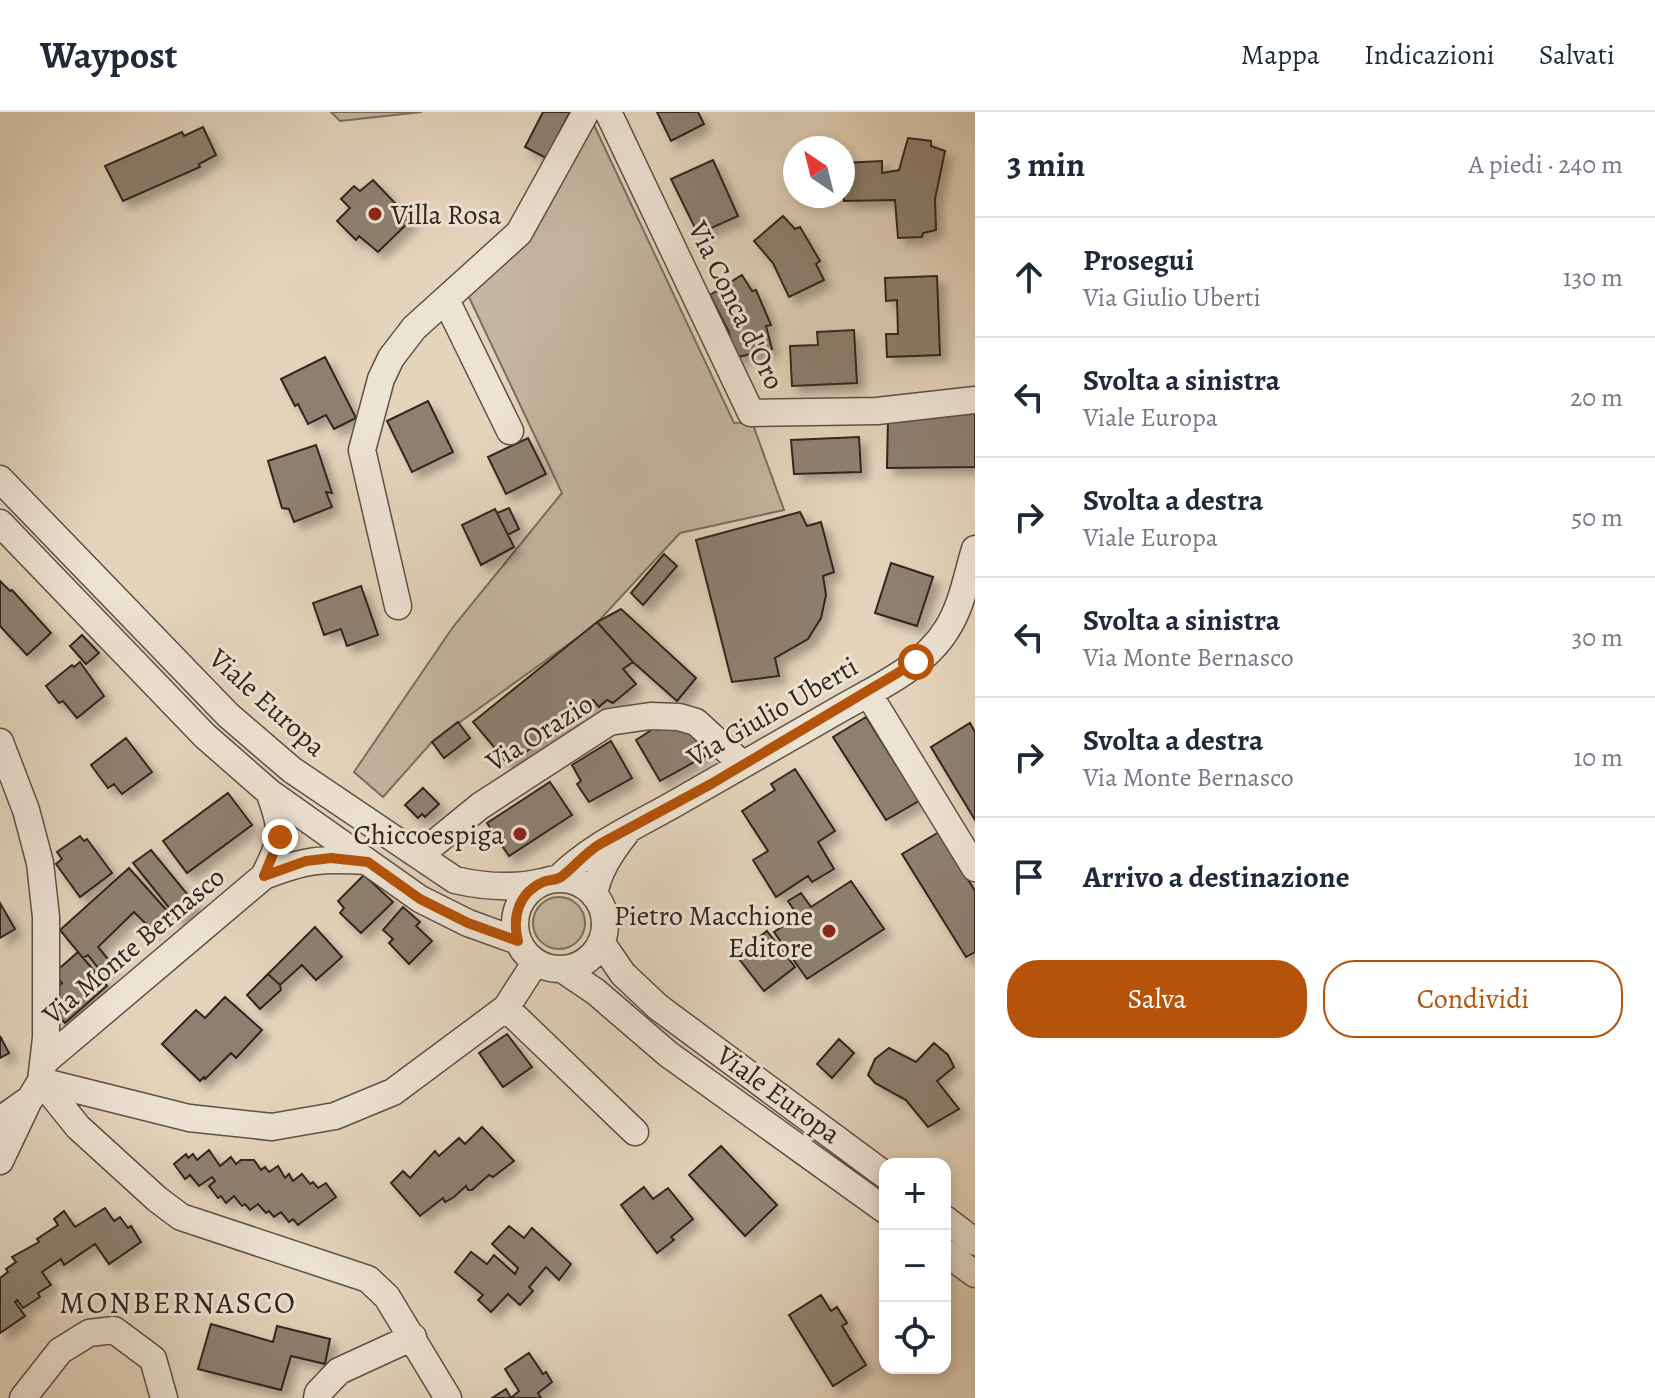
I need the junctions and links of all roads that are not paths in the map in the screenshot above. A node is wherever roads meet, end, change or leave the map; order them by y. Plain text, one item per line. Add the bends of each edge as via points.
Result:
1 (586, 112) edge
2 (608, 112) edge
3 (446, 300) junction
4 (975, 400) edge
5 (510, 431) dead end
6 (0, 479) edge
7 (0, 523) edge
8 (975, 549) edge
9 (398, 606) dead end
10 (868, 693) junction
11 (0, 742) edge
12 (742, 764) junction
13 (269, 792) junction
14 (628, 830) junction
15 (420, 855) junction
16 (368, 862) junction
17 (975, 868) edge
18 (264, 876) junction
19 (550, 880) junction
20 (594, 895) junction
21 (518, 941) junction
22 (601, 942) junction
23 (535, 963) junction
24 (562, 969) junction
25 (506, 1008) junction
26 (38, 1081) junction
27 (0, 1120) edge
28 (635, 1132) dead end
29 (0, 1161) edge
30 (879, 1171) edge
31 (879, 1206) edge
32 (951, 1224) edge
33 (975, 1242) edge
34 (951, 1256) edge
35 (975, 1274) edge
36 (413, 1337) junction
37 (23, 1398) edge
38 (164, 1398) edge
39 (317, 1398) edge
40 (448, 1398) edge

1 - 3 street via 519,233
2 - 4 street, Via Conca d'Oro via 751,413 877,411
3 - 5 street
3 - 9 street via 391,358 362,450
6 - 15 street, Viale Europa via 228,715 292,770
7 - 13 street via 205,736
8 - 10 street, Via Giulio Uberti via 947,631 916,662
10 - 12 street, Via Giulio Uberti
10 - 17 street
11 - 26 street via 40,863 46,917
12 - 14 street, Via Giulio Uberti
12 - 15 street, Via Orazio via 696,722 650,716 609,722 480,806
13 - 16 street
13 - 18 street, Via Monte Bernasco via 280,837
14 - 19 street, Via Giulio Uberti
14 - 20 street, Via Giulio Uberti via 606,861
15 - 19 street, Viale Europa via 455,880 480,886
16 - 18 street, Via Monte Bernasco via 306,861
16 - 21 street via 420,899
18 - 26 street, Via Monte Bernasco
19 - 20 street, Viale Europa via 572,880
19 - 21 street via 521,900 514,927
20 - 22 street via 605,917
21 - 23 street
22 - 24 street via 586,961
22 - 30 street, Viale Europa via 638,990
23 - 24 street, Viale Europa
23 - 25 street
24 - 31 street, Viale Europa via 668,1054
25 - 26 street via 393,1092 335,1116 272,1127 189,1118
25 - 28 street
26 - 27 street
26 - 29 street, Via Monte Bernasco
26 - 36 street via 78,1127 181,1217 368,1279
32 - 33 street
34 - 35 street
36 - 39 street via 339,1371
36 - 40 street
37 - 38 street via 60,1351 89,1333 114,1330 153,1359

